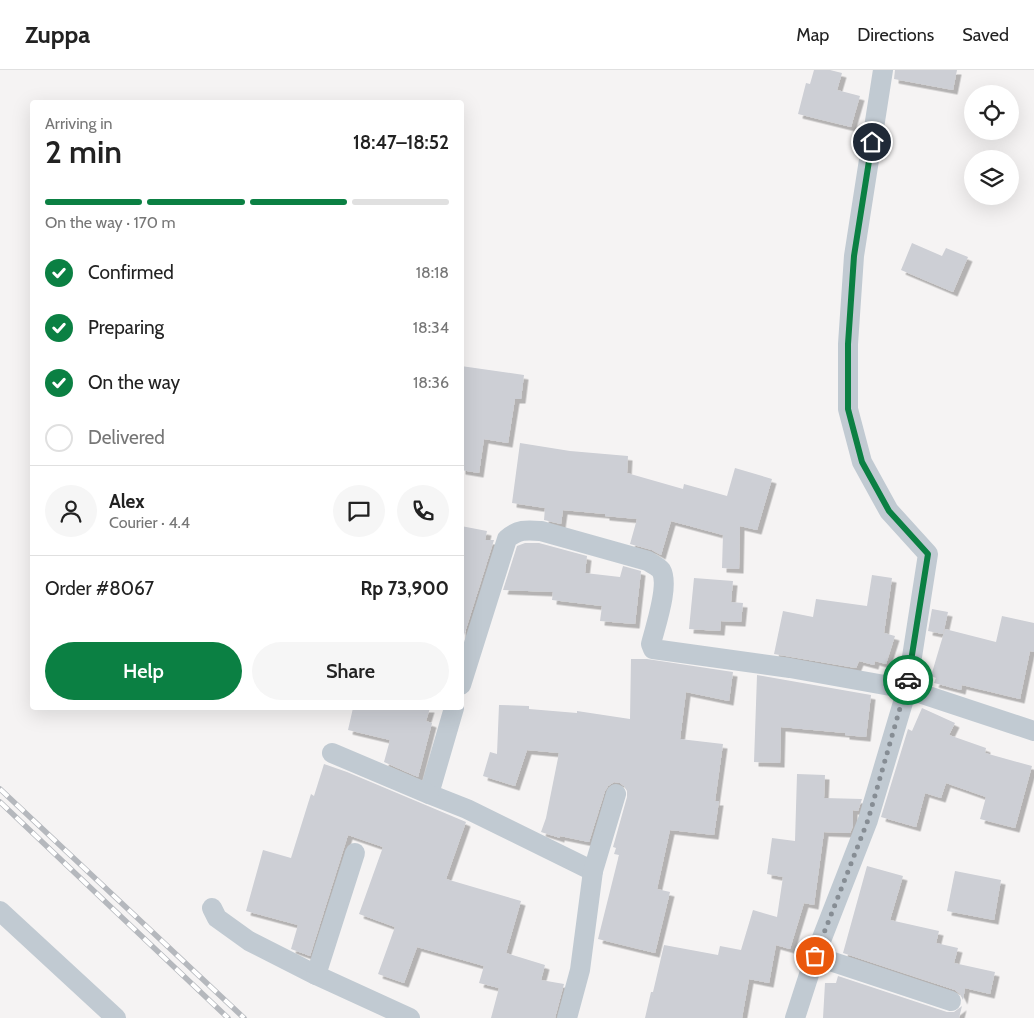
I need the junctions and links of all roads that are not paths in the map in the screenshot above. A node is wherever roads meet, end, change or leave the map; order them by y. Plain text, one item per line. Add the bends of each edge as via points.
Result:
1 (883, 70) edge
2 (464, 675) edge
3 (907, 689) junction
4 (453, 710) edge
5 (1034, 731) edge
6 (332, 753) dead end
7 (429, 794) junction
8 (616, 794) dead end
9 (355, 853) dead end
10 (593, 871) junction
11 (212, 908) dead end
12 (0, 911) edge
13 (815, 956) junction
14 (316, 975) junction
15 (951, 1001) dead end
16 (116, 1018) edge
17 (410, 1018) edge
18 (567, 1018) edge
19 (795, 1018) edge

1 - 3 street via 854,256 848,344 848,409 862,462 889,511 928,554
2 - 3 street via 507,539 515,532 526,530 648,561 660,569 664,589 651,644 653,649 790,668
3 - 5 street
3 - 13 street via 868,820
4 - 7 street
6 - 7 street
7 - 10 street via 467,809
8 - 10 street
9 - 14 street
10 - 18 street via 580,970
11 - 14 street via 217,918 249,941
12 - 16 street
13 - 15 street
13 - 19 street
14 - 17 street

